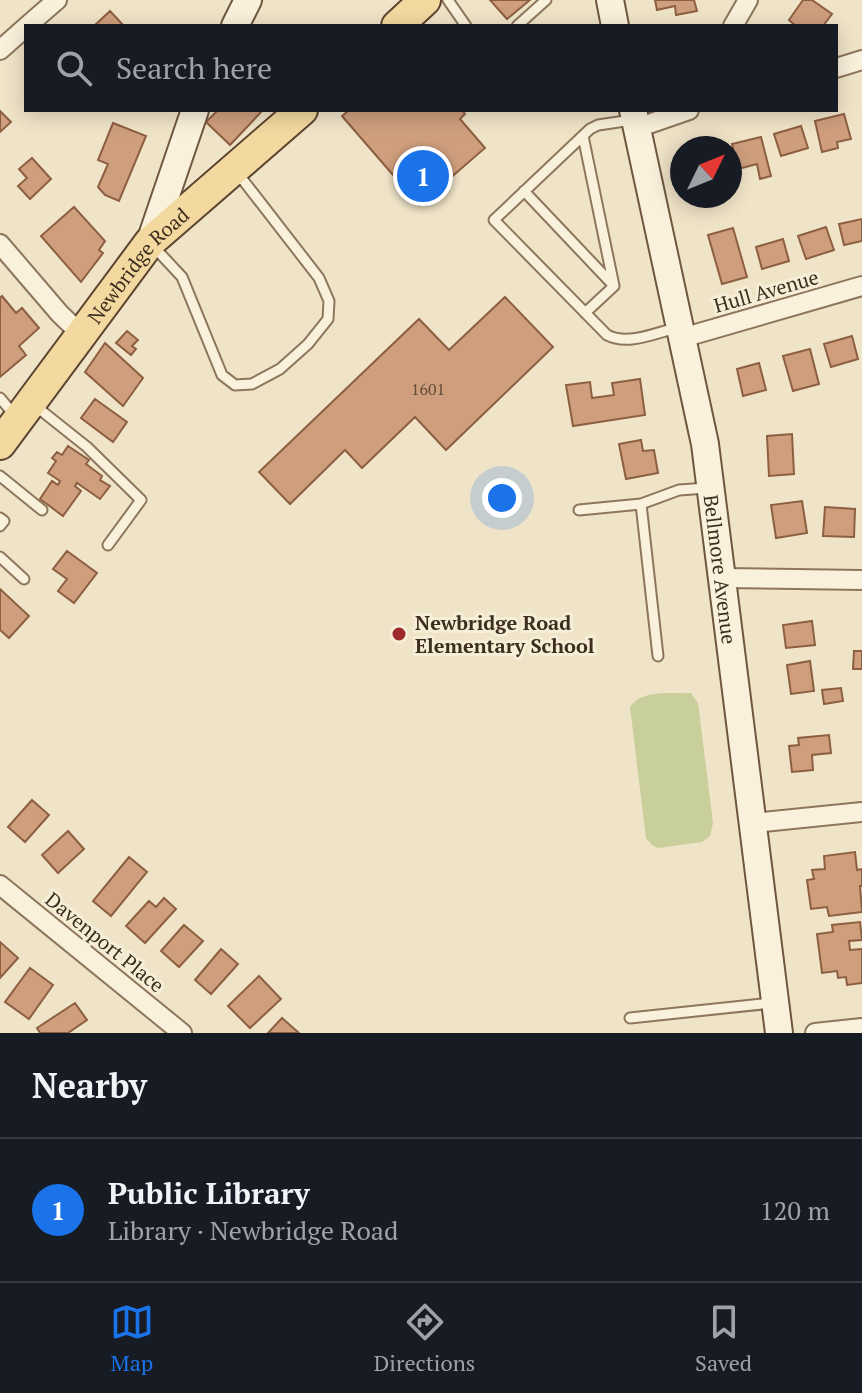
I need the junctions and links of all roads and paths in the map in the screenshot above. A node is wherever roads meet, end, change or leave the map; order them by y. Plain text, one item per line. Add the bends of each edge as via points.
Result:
1 (57, 0) edge
2 (248, 0) edge
3 (425, 0) edge
4 (448, 0) edge
5 (546, 0) edge
6 (610, 0) edge
7 (748, 0) edge
8 (29, 24) edge
9 (236, 24) edge
10 (399, 24) edge
11 (465, 24) edge
12 (519, 24) edge
13 (615, 24) edge
14 (734, 24) edge
15 (24, 29) edge
16 (0, 50) edge
17 (862, 60) edge
18 (838, 67) edge
19 (194, 112) edge
20 (300, 112) edge
21 (676, 112) edge
22 (635, 119) edge
23 (583, 136) junction
24 (234, 169) junction
25 (524, 191) junction
26 (150, 242) junction
27 (0, 244) edge
28 (614, 286) junction
29 (862, 286) edge
30 (585, 313) junction
31 (681, 332) junction
32 (81, 334) junction
33 (16, 406) edge
34 (0, 444) edge
35 (0, 476) edge
36 (711, 488) junction
37 (641, 504) junction
38 (42, 510) dead end
39 (579, 510) dead end
40 (0, 518) edge
41 (0, 526) edge
42 (108, 545) dead end
43 (0, 557) edge
44 (722, 578) junction
45 (24, 579) dead end
46 (862, 580) edge
47 (658, 656) dead end
48 (862, 812) edge
49 (753, 823) junction
50 (0, 885) edge
51 (775, 1003) junction
52 (630, 1018) dead end
53 (862, 1028) edge
54 (182, 1033) edge
55 (779, 1033) edge
56 (815, 1033) edge

1 - 8 street
2 - 9 main road
3 - 10 main road
4 - 11 lane
5 - 12 lane
6 - 13 main road
7 - 14 street
15 - 16 street
17 - 18 street
19 - 26 main road
20 - 24 main road, Newbridge Road
21 - 22 street
22 - 23 lane via 598,125
22 - 31 main road, Bellmore Avenue
23 - 25 lane
23 - 28 lane
24 - 26 main road, Newbridge Road
24 - 26 lane via 319,278 329,301 328,319 280,369 252,384 235,385 222,375 182,277
25 - 28 lane
25 - 30 lane via 494,220
26 - 32 main road, Newbridge Road
27 - 32 street
28 - 30 lane
29 - 31 street, Hull Avenue
30 - 31 lane via 617,340
31 - 36 main road, Bellmore Avenue
32 - 33 main road, Newbridge Road
33 - 34 main road, Newbridge Road
33 - 42 lane via 87,447 141,500
35 - 38 lane
36 - 37 lane via 679,490
36 - 44 main road, Bellmore Avenue
37 - 39 lane
37 - 47 lane
40 - 41 lane
43 - 45 lane
44 - 46 street
44 - 49 main road, Bellmore Avenue
48 - 49 street
49 - 51 main road, Bellmore Avenue
50 - 54 street, Davenport Place
51 - 52 lane
51 - 55 main road, Bellmore Avenue
53 - 56 street

